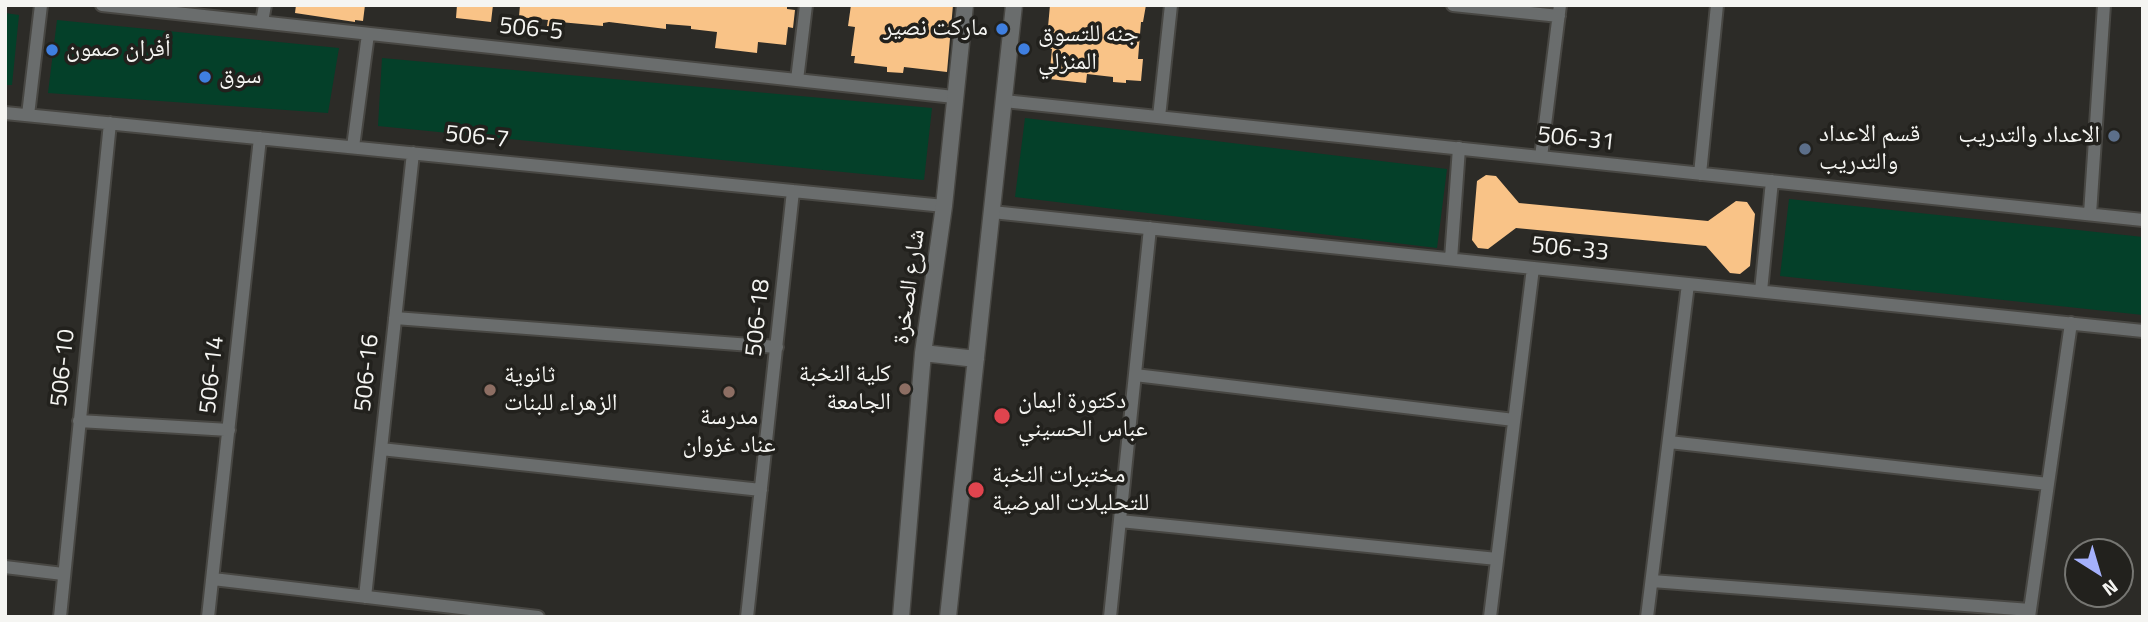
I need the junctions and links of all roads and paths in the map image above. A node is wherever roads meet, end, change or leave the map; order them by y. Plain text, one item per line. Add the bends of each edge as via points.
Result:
1 (41, 5) edge
2 (102, 5) edge
3 (265, 5) edge
4 (806, 5) edge
5 (965, 5) edge
6 (1014, 5) edge
7 (1171, 5) edge
8 (1453, 5) edge
9 (1717, 5) edge
10 (2104, 5) edge
11 (120, 6) edge
12 (1559, 10) edge
13 (262, 22) junction
14 (368, 34) junction
15 (797, 80) junction
16 (954, 97) junction
17 (1004, 101) junction
18 (5, 113) edge
19 (29, 115) junction
20 (1159, 117) junction
21 (110, 123) junction
22 (260, 138) junction
23 (353, 147) junction
24 (1459, 148) junction
25 (412, 153) junction
26 (1541, 157) junction
27 (1700, 174) junction
28 (1772, 181) junction
29 (793, 191) junction
30 (944, 206) junction
31 (992, 212) junction
32 (2090, 214) junction
33 (2143, 220) edge
34 (1150, 228) junction
35 (1451, 259) junction
36 (1532, 268) junction
37 (1688, 284) junction
38 (1761, 291) junction
39 (395, 318) junction
40 (2071, 323) junction
41 (2143, 331) edge
42 (777, 347) junction
43 (923, 354) junction
44 (976, 359) junction
45 (1135, 375) junction
46 (79, 421) junction
47 (1514, 421) junction
48 (229, 430) junction
49 (1669, 442) junction
50 (381, 449) junction
51 (2048, 484) junction
52 (761, 490) junction
53 (1120, 521) junction
54 (1497, 559) junction
55 (5, 567) edge
56 (63, 574) junction
57 (213, 579) junction
58 (1652, 581) junction
59 (365, 597) junction
60 (2029, 613) edge
61 (60, 617) edge
62 (208, 617) edge
63 (538, 617) edge
64 (747, 617) edge
65 (901, 617) edge
66 (948, 617) edge
67 (1110, 617) edge
68 (1490, 617) edge
69 (1647, 617) edge

1 - 19 street
2 - 11 street, 506-5
3 - 13 street
4 - 15 street
5 - 16 street, شارع الصخرة
6 - 17 street
7 - 20 street
8 - 12 street
9 - 27 street
10 - 32 street
11 - 13 street, 506-5
12 - 26 street
13 - 14 street, 506-5
14 - 15 street, 506-5
14 - 23 street
15 - 16 street, 506-5
16 - 30 street, شارع الصخرة
17 - 20 street, 506-31
17 - 31 street
18 - 19 street, 506-7
19 - 21 street, 506-7
20 - 24 street, 506-31
21 - 22 street, 506-7
21 - 46 street, 506-10
22 - 23 street, 506-7
22 - 48 street, 506-14
23 - 25 street, 506-7
24 - 26 street, 506-31
24 - 35 street
25 - 29 street, 506-7
25 - 39 street, 506-16
26 - 27 street, 506-31
27 - 28 street, 506-31
28 - 32 street, 506-31
28 - 38 street
29 - 30 street, 506-7
29 - 42 street, 506-18
30 - 43 street, شارع الصخرة
31 - 34 street, 506-33
31 - 44 street
32 - 33 street, 506-31
34 - 35 street, 506-33
34 - 45 street
35 - 36 street, 506-33
36 - 37 street, 506-33
36 - 47 street
37 - 38 street, 506-33
37 - 49 street
38 - 40 street, 506-33
39 - 42 street
39 - 50 street, 506-16
40 - 41 street, 506-33
40 - 51 street
42 - 52 street, 506-18
43 - 44 street
43 - 65 street, شارع الصخرة
44 - 66 street
45 - 47 street
45 - 53 street
46 - 48 street
46 - 56 street, 506-10
47 - 54 street
48 - 57 street, 506-14
49 - 51 street
49 - 58 street
50 - 52 street
50 - 59 street, 506-16
51 - 60 street
52 - 64 street, 506-18
53 - 54 street
53 - 67 street
54 - 68 street
55 - 56 street
56 - 61 street, 506-10
57 - 59 street
57 - 62 street, 506-14
58 - 60 street
58 - 69 street
59 - 63 street

